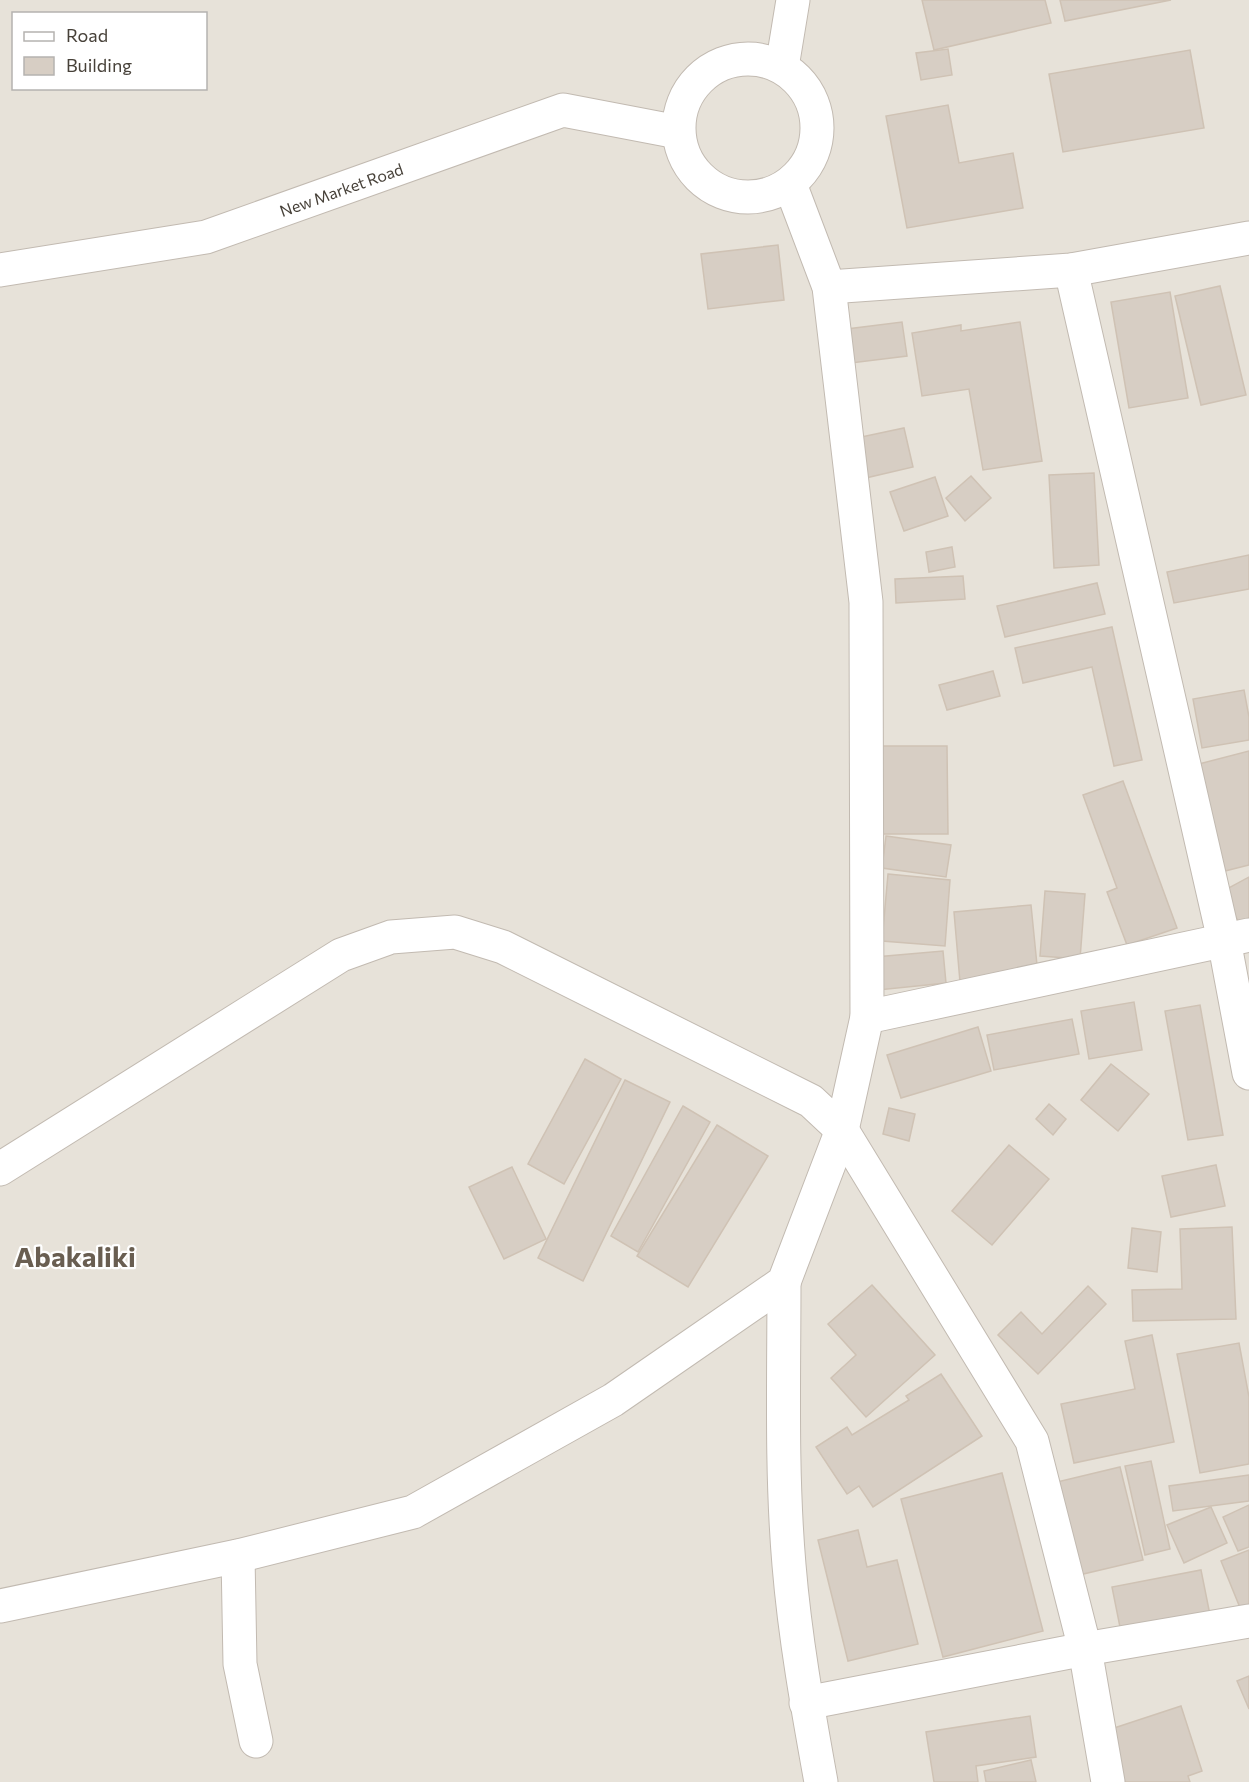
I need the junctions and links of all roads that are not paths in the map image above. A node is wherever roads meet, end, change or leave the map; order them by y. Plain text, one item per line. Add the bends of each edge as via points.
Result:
1 (793, 0) edge
2 (782, 67) junction
3 (678, 132) junction
4 (790, 184) junction
5 (1249, 238) edge
6 (0, 270) edge
7 (1071, 270) junction
8 (829, 287) junction
9 (1236, 937) edge
10 (867, 1017) junction
11 (1249, 1073) edge
12 (842, 1130) junction
13 (0, 1169) edge
14 (784, 1282) junction
15 (238, 1556) junction
16 (0, 1606) edge
17 (1249, 1621) edge
18 (1085, 1648) junction
19 (806, 1703) junction
20 (256, 1741) dead end
21 (821, 1782) edge
22 (1108, 1782) edge

1 - 2 street
2 - 3 street via 759,59 734,59 709,70 692,86 680,108
2 - 4 street via 810,95 818,118 817,142 807,167
3 - 4 street via 687,163 703,182 724,194 762,197
3 - 6 street, New Market Road via 563,110 206,237
4 - 8 street
5 - 7 street
7 - 8 street
7 - 9 street
8 - 10 street via 866,602
9 - 10 street
9 - 11 street
10 - 12 street
12 - 13 street via 811,1101 504,947 455,932 391,938 341,955
12 - 14 street
12 - 18 street via 1032,1441
14 - 15 street via 613,1400 413,1512
14 - 19 street via 783,1449 789,1565
15 - 16 street
15 - 20 street via 240,1664
17 - 18 street
18 - 19 street
18 - 22 street
19 - 21 street

